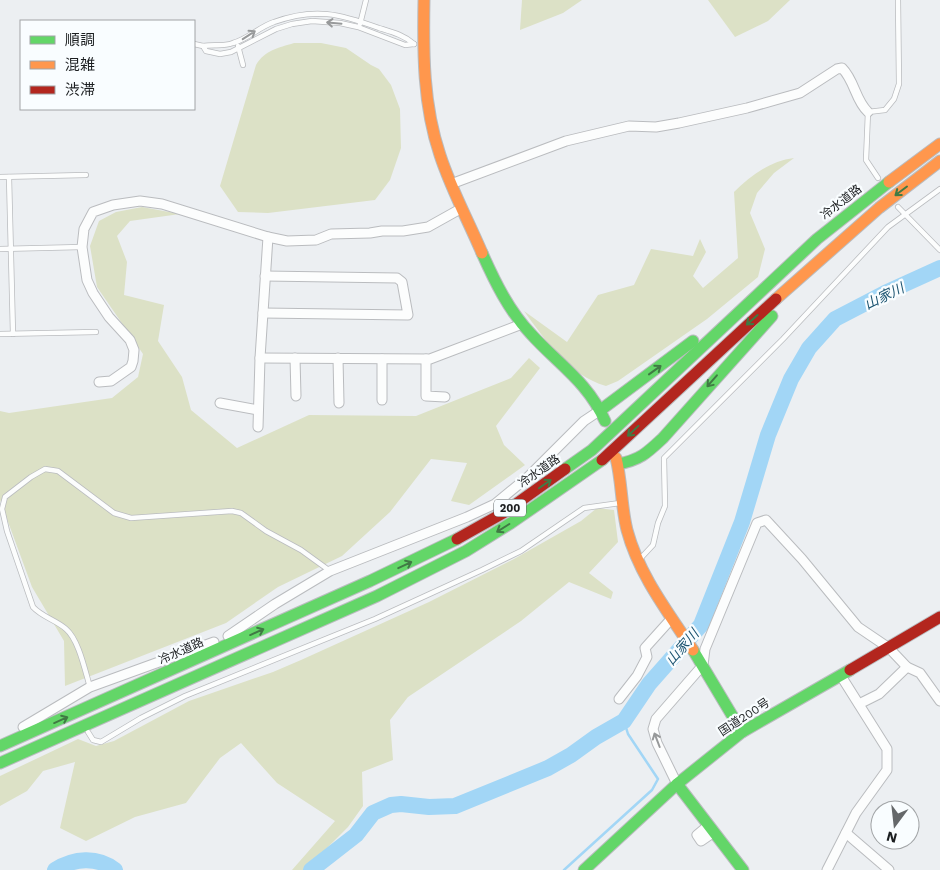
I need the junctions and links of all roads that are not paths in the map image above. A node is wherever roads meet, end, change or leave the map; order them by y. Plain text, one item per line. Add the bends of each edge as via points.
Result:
1 (366, 0) edge
2 (424, 0) edge
3 (898, 0) edge
4 (361, 21) junction
5 (358, 27) junction
6 (195, 44) edge
7 (237, 45) junction
8 (203, 46) junction
9 (419, 46) junction
10 (244, 65) dead end
11 (868, 112) junction
12 (940, 144) edge
13 (940, 162) edge
14 (86, 175) dead end
15 (0, 177) edge
16 (9, 177) junction
17 (878, 178) dead end
18 (450, 184) junction
19 (940, 189) edge
20 (898, 207) dead end
21 (462, 208) junction
22 (906, 214) junction
23 (268, 237) junction
24 (82, 247) junction
25 (0, 249) edge
26 (11, 249) junction
27 (940, 250) edge
28 (827, 254) junction
29 (784, 269) junction
30 (265, 276) junction
31 (263, 313) junction
32 (522, 324) junction
33 (96, 332) dead end
34 (0, 334) edge
35 (13, 334) junction
36 (260, 358) junction
37 (295, 358) junction
38 (338, 358) junction
39 (382, 359) junction
40 (426, 359) junction
41 (98, 382) dead end
42 (296, 396) dead end
43 (445, 397) dead end
44 (382, 400) dead end
45 (220, 403) dead end
46 (338, 403) dead end
47 (602, 409) junction
48 (258, 410) junction
49 (605, 421) dead end
50 (258, 427) dead end
51 (622, 502) junction
52 (638, 562) junction
53 (330, 571) junction
54 (940, 617) edge
55 (672, 618) junction
56 (889, 648) junction
57 (703, 665) junction
58 (907, 667) junction
59 (841, 676) junction
60 (90, 687) junction
61 (619, 699) dead end
62 (940, 701) edge
63 (859, 704) junction
64 (88, 732) dead end
65 (742, 732) junction
66 (0, 738) edge
67 (0, 746) edge
68 (0, 763) edge
69 (677, 784) junction
70 (846, 833) junction
71 (584, 870) edge
72 (743, 870) edge
73 (827, 870) edge
74 (888, 870) edge

1 - 4 lane
2 - 9 main road
3 - 11 lane via 899,84 894,99 884,110
4 - 5 lane
7 -> 4 lane via 256,30 274,22 307,14 335,14
4 - 9 lane via 407,38
5 -> 7 lane via 312,21 276,29
5 - 9 lane via 405,45
6 - 8 lane
7 - 8 lane
7 - 8 lane via 231,52 220,54 206,51
7 - 10 lane
9 - 18 main road via 427,105
11 - 17 lane via 866,160
11 - 18 street via 842,68 800,93 679,123 656,127 629,126 566,141
12 - 29 main road, 冷水道路 / 200 via 817,239
13 -> 28 main road, 200 via 878,208
14 - 16 lane
15 - 16 lane
16 - 26 lane
18 - 21 main road
19 - 22 lane
20 - 22 lane
21 - 23 street via 428,227 403,231 331,234 316,240 287,241
21 - 32 main road via 495,279
22 - 27 lane
22 - 52 lane via 888,227 783,340 664,458 665,506 653,545
23 - 24 street via 162,204 140,201 93,212 84,229
23 - 30 street
24 - 26 lane
24 - 41 street via 87,280 93,293 130,340 134,350 131,367 111,381
25 - 26 lane
26 - 35 lane
28 -> 51 main road via 663,438 645,455 633,461 617,461
28 -> 68 main road, 200 via 600,462 466,551 377,596
47 -> 29 main road
67 -> 29 main road, 冷水道路 / 200 via 458,540 505,512 592,450
30 - 31 street
30 - 31 street via 397,278 402,282 408,314
31 - 36 street
32 - 40 street
32 - 47 main road via 581,381
33 - 35 lane
34 - 35 lane
36 - 37 street
36 - 48 street
37 - 38 street
37 - 42 street
38 - 39 street
38 - 46 street
39 - 40 street
39 - 44 street
40 - 43 street via 426,396
45 - 48 street
47 - 49 main road
47 - 53 street via 584,421 529,476 495,504
48 - 50 street
51 - 52 main road
51 - 64 lane via 584,508 521,551 482,570 375,619 185,696 101,742 93,740
52 - 55 main road
53 - 60 street via 237,631
53 - 60 lane via 301,550 266,532 241,512 131,518 114,513 58,471 46,469 5,497 2,509 33,606 71,636
54 - 56 main road, 国道200号
55 - 57 main road
55 - 61 street via 645,648 647,657
56 - 57 street via 858,627 766,520 757,523 705,650
56 - 58 street
56 - 59 main road, 国道200号
57 - 65 main road
69 -> 57 street via 653,729 656,720
58 - 62 street via 920,673
58 - 63 street via 879,694
59 - 63 street
59 - 65 main road, 国道200号
60 - 66 street via 74,703 58,705 28,725
63 - 70 street via 888,749 887,770 856,813
65 - 69 main road, 国道200号
69 - 71 main road, 国道200号
69 - 72 main road
70 - 73 street
70 - 74 street

